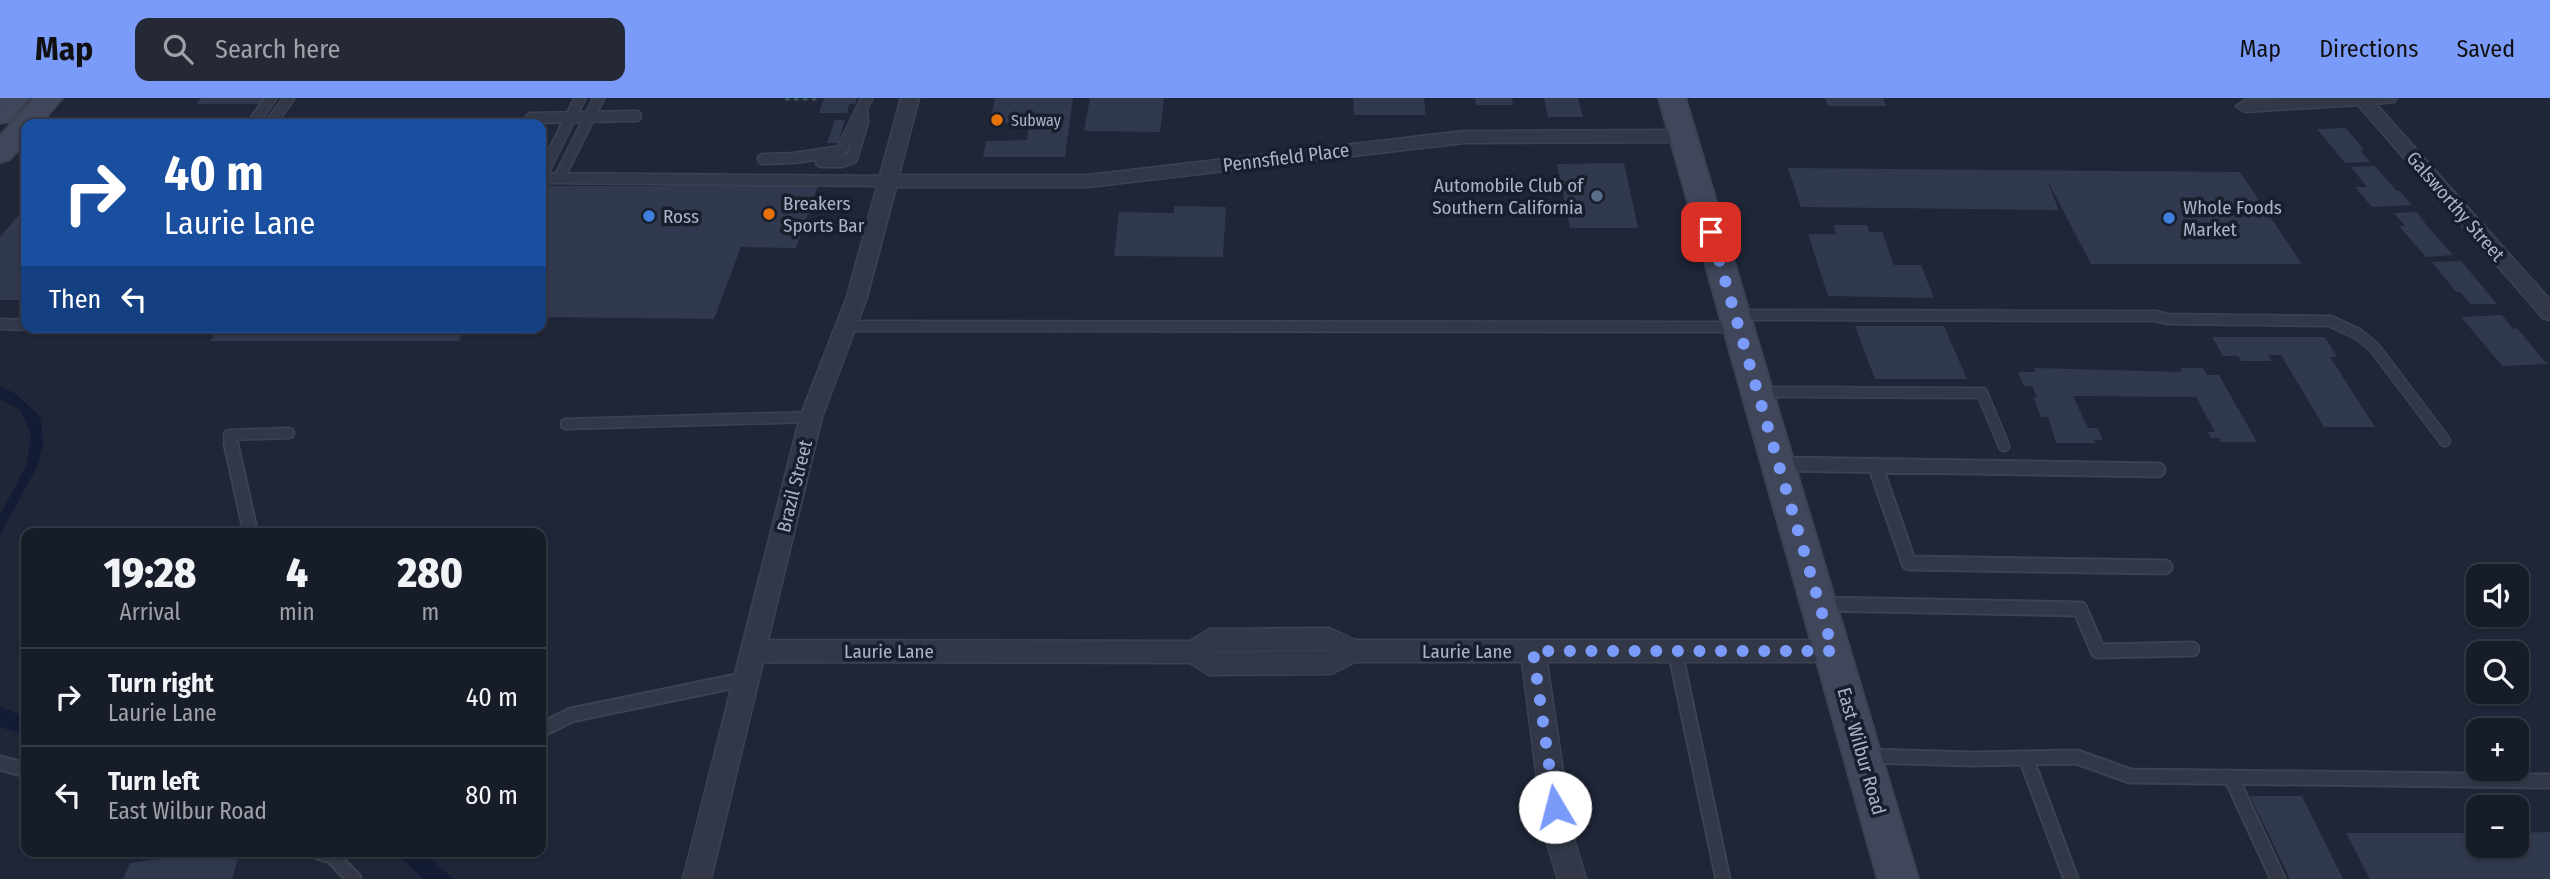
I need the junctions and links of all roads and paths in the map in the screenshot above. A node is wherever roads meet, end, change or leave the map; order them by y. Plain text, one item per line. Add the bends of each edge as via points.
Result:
1 (49, 98) edge
2 (271, 98) edge
3 (289, 98) edge
4 (580, 98) edge
5 (599, 98) edge
6 (867, 98) edge
7 (911, 98) edge
8 (1672, 98) edge
9 (2388, 98) edge
10 (785, 99) edge
11 (817, 99) edge
12 (2362, 99) edge
13 (2245, 106) dead end
14 (570, 117) junction
15 (590, 117) junction
16 (636, 117) dead end
17 (531, 118) dead end
18 (30, 119) edge
19 (256, 119) edge
20 (273, 119) edge
21 (21, 129) edge
22 (1684, 136) junction
23 (0, 153) edge
24 (794, 158) joint
25 (763, 159) dead end
26 (546, 167) edge
27 (546, 177) edge
28 (559, 178) junction
29 (888, 181) junction
30 (2550, 313) edge
31 (1737, 321) junction
32 (0, 324) edge
33 (21, 325) edge
34 (846, 326) junction
35 (1758, 392) junction
36 (811, 417) junction
37 (566, 424) dead end
38 (289, 433) dead end
39 (2445, 441) dead end
40 (2004, 446) dead end
41 (1779, 464) junction
42 (1875, 465) junction
43 (2158, 470) dead end
44 (250, 528) edge
45 (2165, 567) dead end
46 (1819, 604) junction
47 (2192, 649) dead end
48 (752, 651) junction
49 (1533, 651) junction
50 (1675, 651) junction
51 (1833, 651) junction
52 (746, 679) junction
53 (546, 728) edge
54 (1864, 756) junction
55 (2026, 758) junction
56 (0, 763) edge
57 (21, 769) edge
58 (2231, 777) junction
59 (2550, 781) edge
60 (333, 857) edge
61 (354, 879) edge
62 (697, 879) edge
63 (1572, 879) edge
64 (1723, 879) edge
65 (1898, 879) edge
66 (2071, 879) edge
67 (2278, 879) edge

1 - 18 street
2 - 19 lane
3 - 20 lane
4 - 14 lane
5 - 15 lane
6 - 24 lane via 852,158 800,163
7 - 29 street, Brazil Street
8 - 22 street, East Wilbur Road
9 - 12 street
10 - 11 path
12 - 13 street
12 - 30 street, Galsworthy Street
14 - 15 lane
14 - 17 lane
14 - 26 lane
15 - 16 lane
15 - 28 lane
21 - 23 street
22 - 29 street, Pennsfield Place via 1464,137 1088,181
22 - 31 street, East Wilbur Road
24 - 25 lane
27 - 28 lane
28 - 29 lane
29 - 34 street, Brazil Street
31 - 34 lane
31 - 35 street, East Wilbur Road
31 - 39 lane via 2156,316 2330,321 2374,347
32 - 33 lane
34 - 36 street, Brazil Street
35 - 40 lane via 1982,393
35 - 41 street, East Wilbur Road
36 - 37 lane
36 - 48 street, Brazil Street
38 - 44 lane via 229,435
41 - 42 lane
41 - 46 street, East Wilbur Road
42 - 43 lane
42 - 45 lane via 1909,564
46 - 47 lane via 2080,609 2098,651
46 - 51 street, East Wilbur Road
48 - 49 street, Laurie Lane via 1195,652 1209,664 1331,663 1352,651
48 - 52 street, Brazil Street
49 - 50 street, Laurie Lane
49 - 63 street via 1558,833
50 - 51 street, Laurie Lane
50 - 64 lane
51 - 54 street, East Wilbur Road
52 - 53 lane via 571,715
52 - 62 street, Brazil Street
54 - 55 lane
54 - 65 street, East Wilbur Road
55 - 58 lane via 2077,757 2130,776
55 - 66 lane
56 - 57 lane
58 - 59 lane
58 - 67 lane
60 - 61 lane

